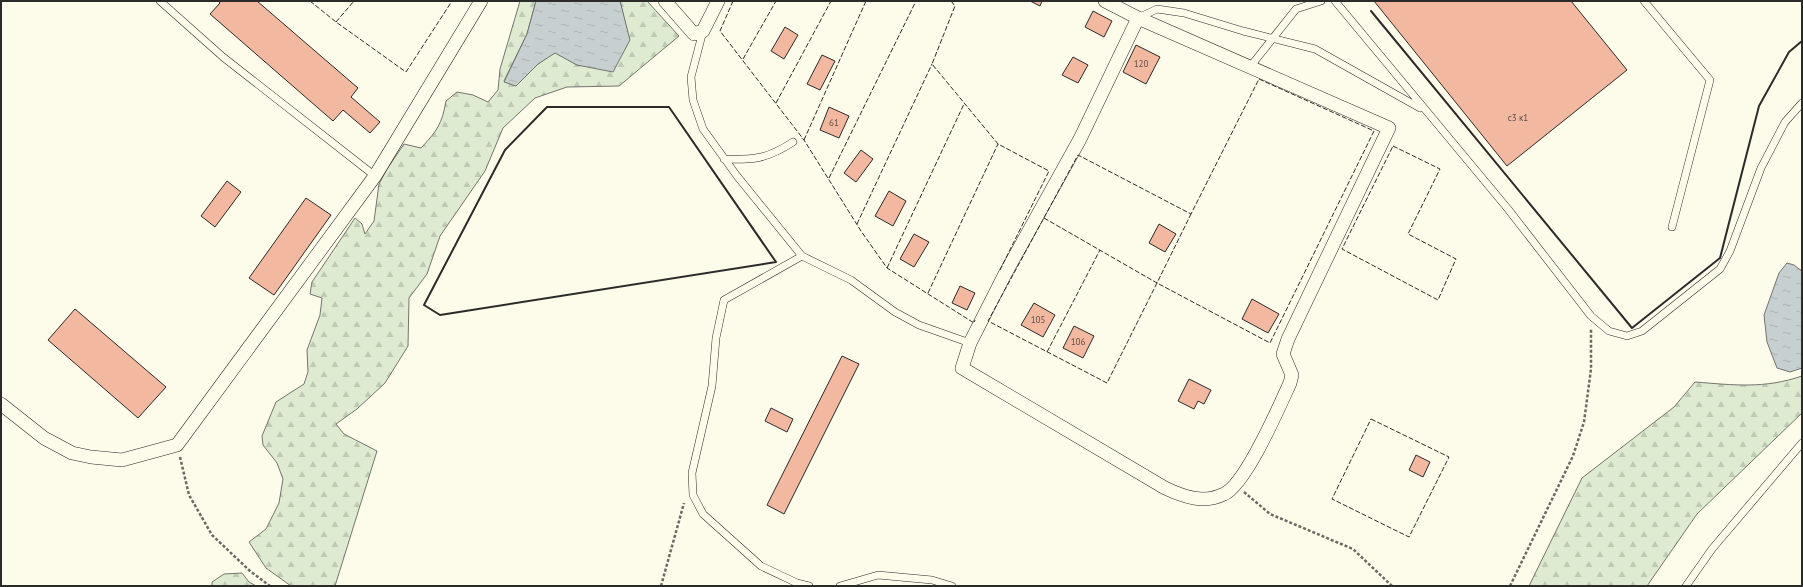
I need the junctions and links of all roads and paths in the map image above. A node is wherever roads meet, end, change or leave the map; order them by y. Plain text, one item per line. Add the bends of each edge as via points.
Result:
1 (160, 1) edge
2 (481, 1) edge
3 (665, 1) edge
4 (718, 1) edge
5 (1105, 1) edge
6 (1321, 1) edge
7 (1335, 1) edge
8 (1644, 1) edge
9 (1138, 18) junction
10 (703, 31) junction
11 (1272, 38) junction
12 (1250, 67) junction
13 (1802, 102) edge
14 (1429, 114) junction
15 (793, 142) dead end
16 (724, 159) junction
17 (375, 176) junction
18 (1672, 227) dead end
19 (802, 256) junction
20 (1591, 316) junction
21 (970, 343) junction
22 (1, 404) edge
23 (1802, 443) edge
24 (177, 445) junction
25 (1236, 485) junction
26 (686, 496) dead end
27 (270, 586) edge
28 (661, 586) edge
29 (809, 586) edge
30 (840, 586) edge
31 (952, 586) edge
32 (1392, 586) edge
33 (1510, 586) edge
34 (1686, 586) edge

1 - 17 lane via 223,57
2 - 17 street
3 - 10 street via 694,34
4 - 10 street
5 - 9 street
6 - 11 lane via 1296,9
7 - 14 lane
8 - 18 lane via 1710,80
9 - 11 lane via 1157,9 1184,13
9 - 12 street
9 - 21 street via 1080,140
10 - 16 lane via 692,77 693,100 703,129
11 - 12 lane
11 - 14 lane via 1315,50
12 - 25 street via 1390,128 1288,339 1283,354 1292,375 1290,383 1264,438
13 - 20 lane via 1785,122 1761,168 1730,251 1720,269 1642,331 1627,336 1609,331
14 - 20 lane via 1508,209
15 - 16 lane via 775,154 749,160
16 - 19 lane
17 - 24 street
19 - 21 lane via 851,280 895,312 918,325
19 - 29 lane via 724,300 716,338 712,386 692,473 693,495 703,514 761,566
20 - 33 path via 1591,369 1584,422 1573,456
21 - 25 street via 962,368 1182,497 1202,499 1224,494
22 - 24 street via 44,438 72,453 91,458 122,460
23 - 34 lane via 1712,549
24 - 27 path via 189,495 212,535
25 - 32 path via 1270,514 1353,549
26 - 28 path
30 - 31 lane via 878,575 932,580

